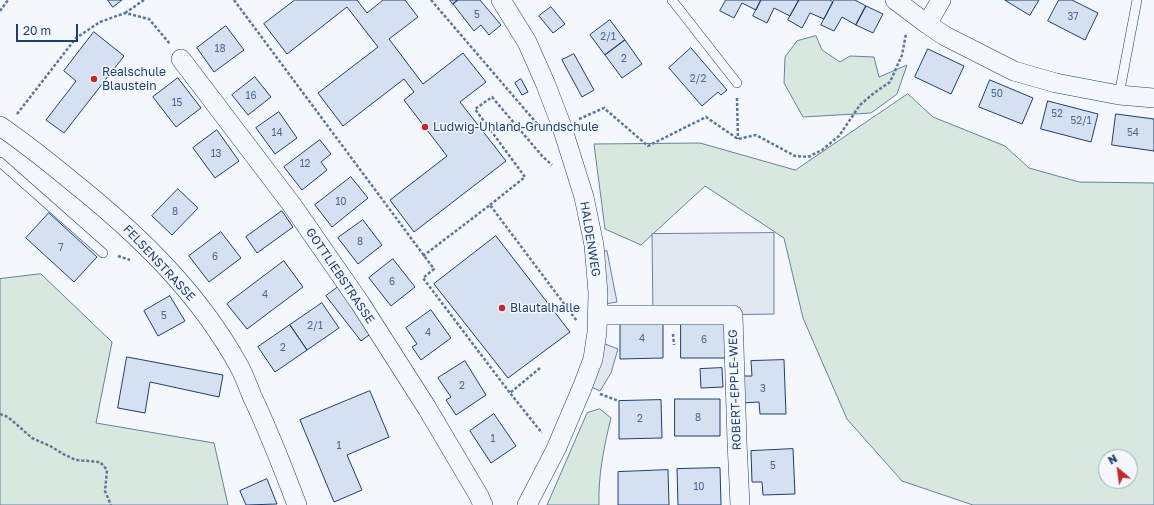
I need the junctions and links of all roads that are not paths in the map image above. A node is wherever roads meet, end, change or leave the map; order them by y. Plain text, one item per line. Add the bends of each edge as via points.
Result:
1 (502, 0) edge
2 (672, 0) edge
3 (895, 0) edge
4 (941, 0) edge
5 (1136, 0) edge
6 (927, 24) junction
7 (181, 59) road end
8 (737, 84) road end
9 (1119, 95) junction
10 (1154, 98) edge
11 (3, 128) edge
12 (0, 162) edge
13 (103, 253) dead end
14 (597, 315) junction
15 (297, 505) edge
16 (483, 505) edge
17 (527, 505) edge
18 (740, 505) edge

1 - 14 street, HALDENWEG via 527,42 546,85 584,197 594,246
2 - 8 lane
3 - 6 street
4 - 6 street
5 - 9 lane
6 - 9 street via 1014,71 1056,83
7 - 16 street, GOTTLIEBSTRASSE via 292,205 360,303 427,408
9 - 10 street
11 - 15 street, FELSENSTRASSE via 104,207 181,282 209,318 239,367
12 - 13 lane
14 - 17 street, HALDENWEG via 593,359 556,449
14 - 18 street, ROBERT-EPPLE-WEG via 733,315

